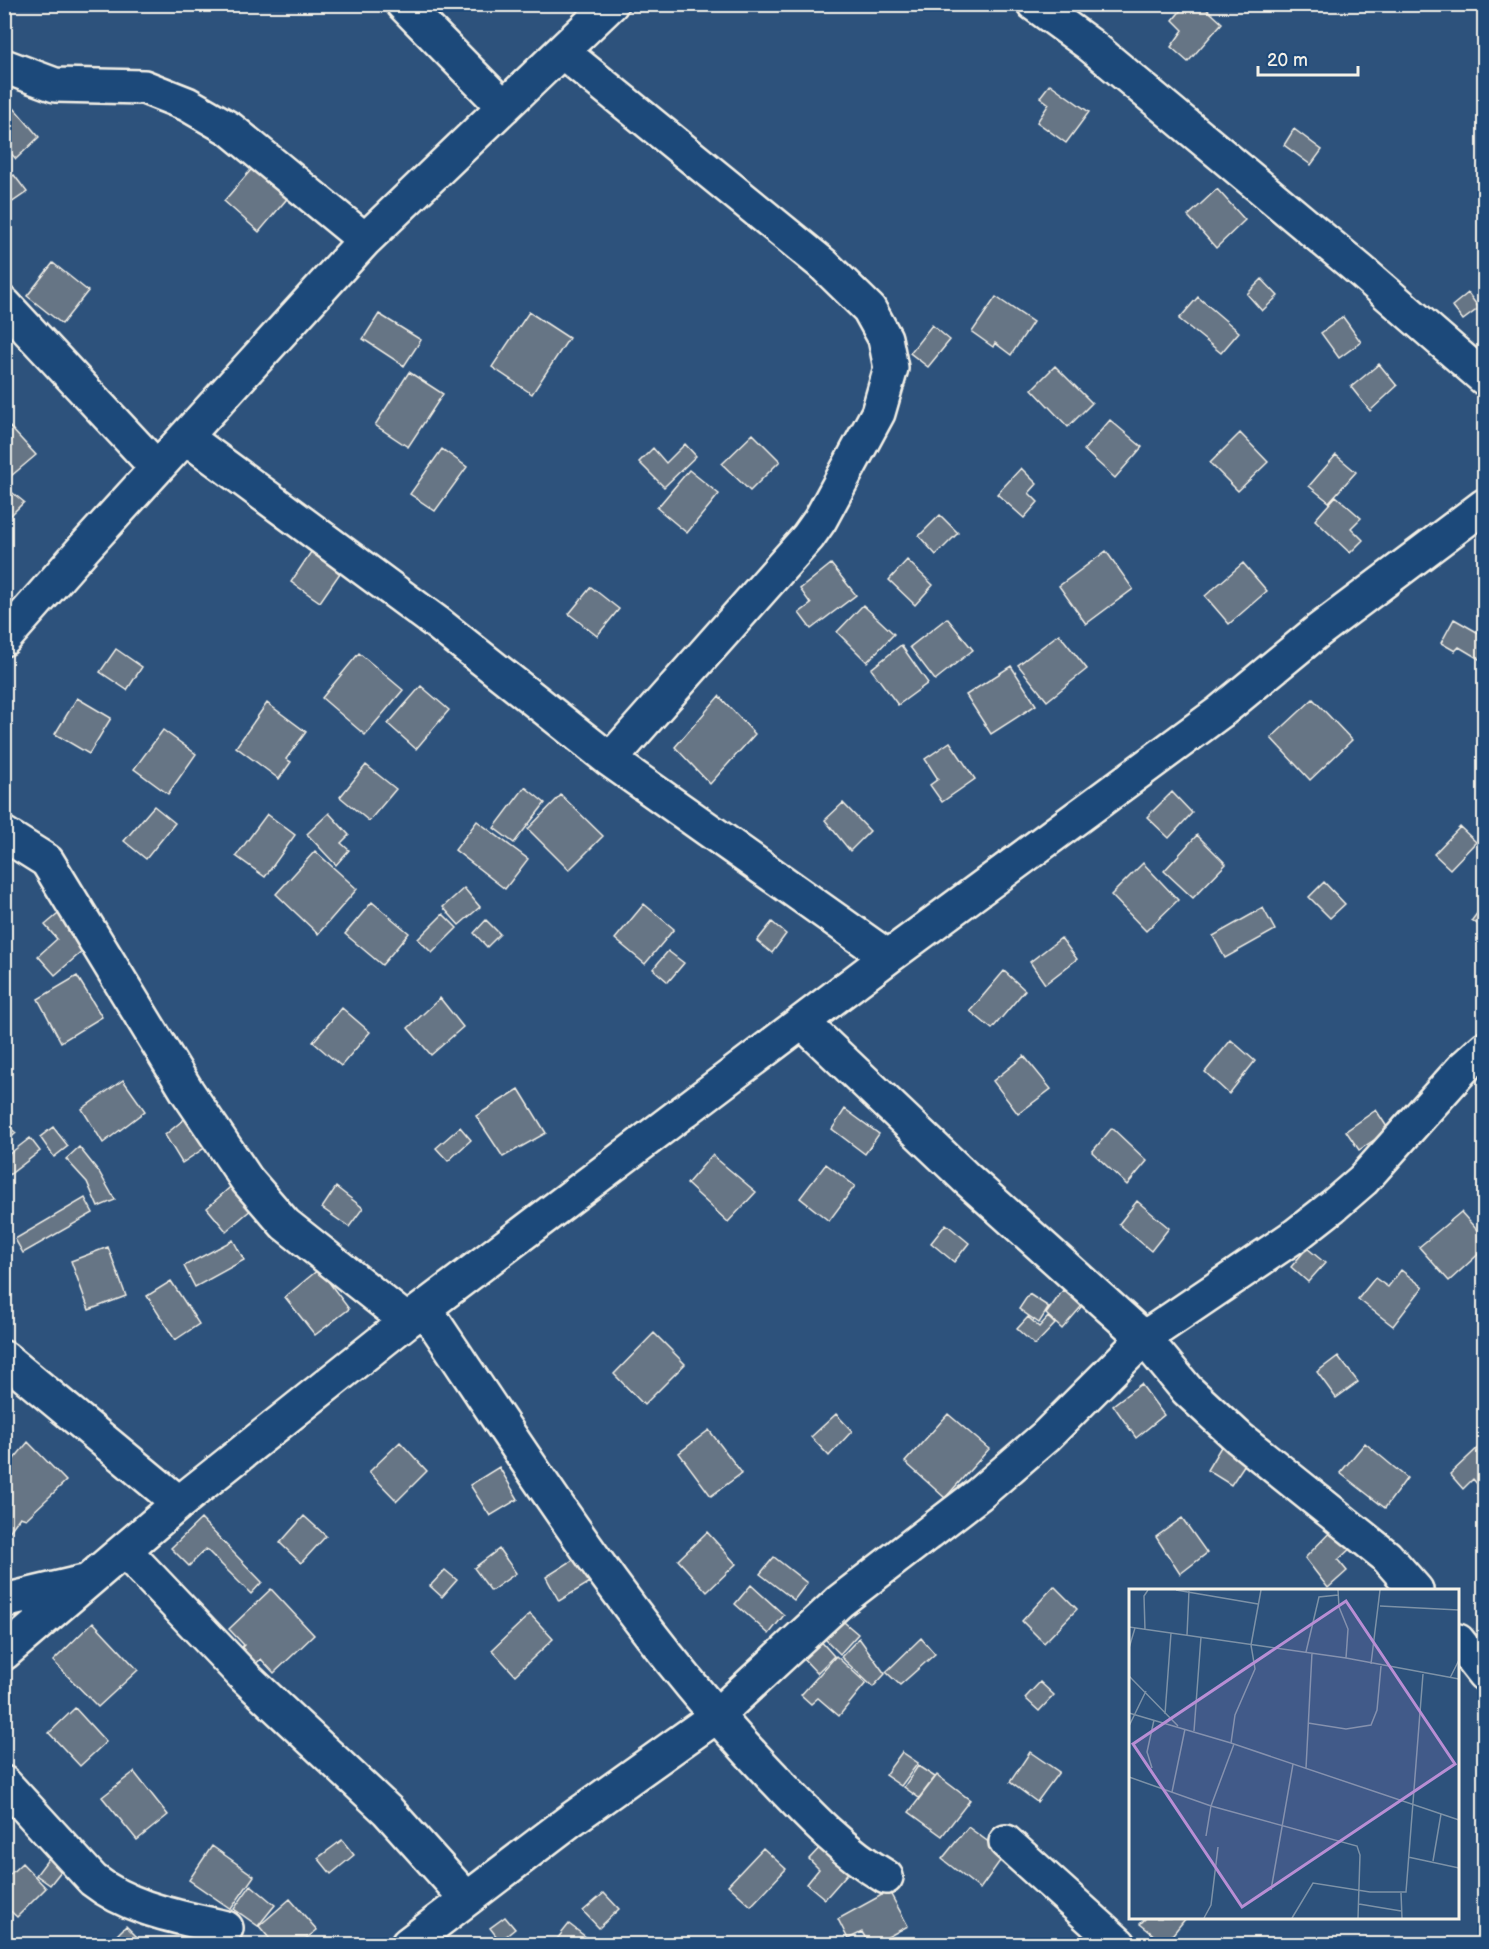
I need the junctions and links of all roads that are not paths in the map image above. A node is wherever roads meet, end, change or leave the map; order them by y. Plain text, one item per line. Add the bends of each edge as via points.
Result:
1 (402, 4) edge
2 (611, 4) edge
3 (1034, 4) edge
4 (564, 53) junction
5 (4, 66) edge
6 (504, 106) junction
7 (366, 240) junction
8 (4, 304) edge
9 (1485, 378) edge
10 (187, 438) junction
11 (158, 468) junction
12 (1485, 506) edge
13 (4, 639) edge
14 (610, 760) junction
15 (4, 834) edge
16 (888, 957) junction
17 (802, 1022) junction
18 (1485, 1048) edge
19 (416, 1315) junction
20 (1144, 1338) junction
21 (4, 1358) edge
22 (179, 1503) junction
23 (125, 1551) junction
24 (92, 1580) junction
25 (1415, 1589) edge
26 (4, 1601) edge
27 (1459, 1642) edge
28 (4, 1653) edge
29 (1485, 1674) edge
30 (715, 1717) junction
31 (4, 1783) edge
32 (1006, 1842) dead end
33 (886, 1877) dead end
34 (466, 1899) junction
35 (226, 1928) dead end
36 (408, 1944) edge
37 (1119, 1944) edge

1 - 6 street
2 - 4 street
3 - 9 street via 1098,52
4 - 6 street
4 - 14 street via 824,265 869,309 885,338 891,368 878,413 808,537
5 - 7 street via 55,85 144,87 187,104 230,129
6 - 7 street
7 - 10 street
8 - 11 street
10 - 11 street
10 - 14 street via 436,622
11 - 13 street
12 - 16 street via 1317,631 1220,712
14 - 16 street
15 - 19 street via 47,861 187,1091 247,1180 285,1224
16 - 17 street
17 - 19 street
17 - 20 street via 966,1178
18 - 20 street via 1363,1180 1333,1206
19 - 22 street
19 - 30 street
20 - 25 street via 1187,1390 1386,1556
20 - 30 street via 1046,1436 979,1494 835,1606
21 - 22 street
22 - 23 street
23 - 24 street
23 - 34 street via 245,1677 388,1811
24 - 26 street
24 - 28 street
27 - 29 street
30 - 33 street via 821,1827
30 - 34 street
31 - 35 street via 109,1893 162,1912
32 - 37 street
34 - 36 street

